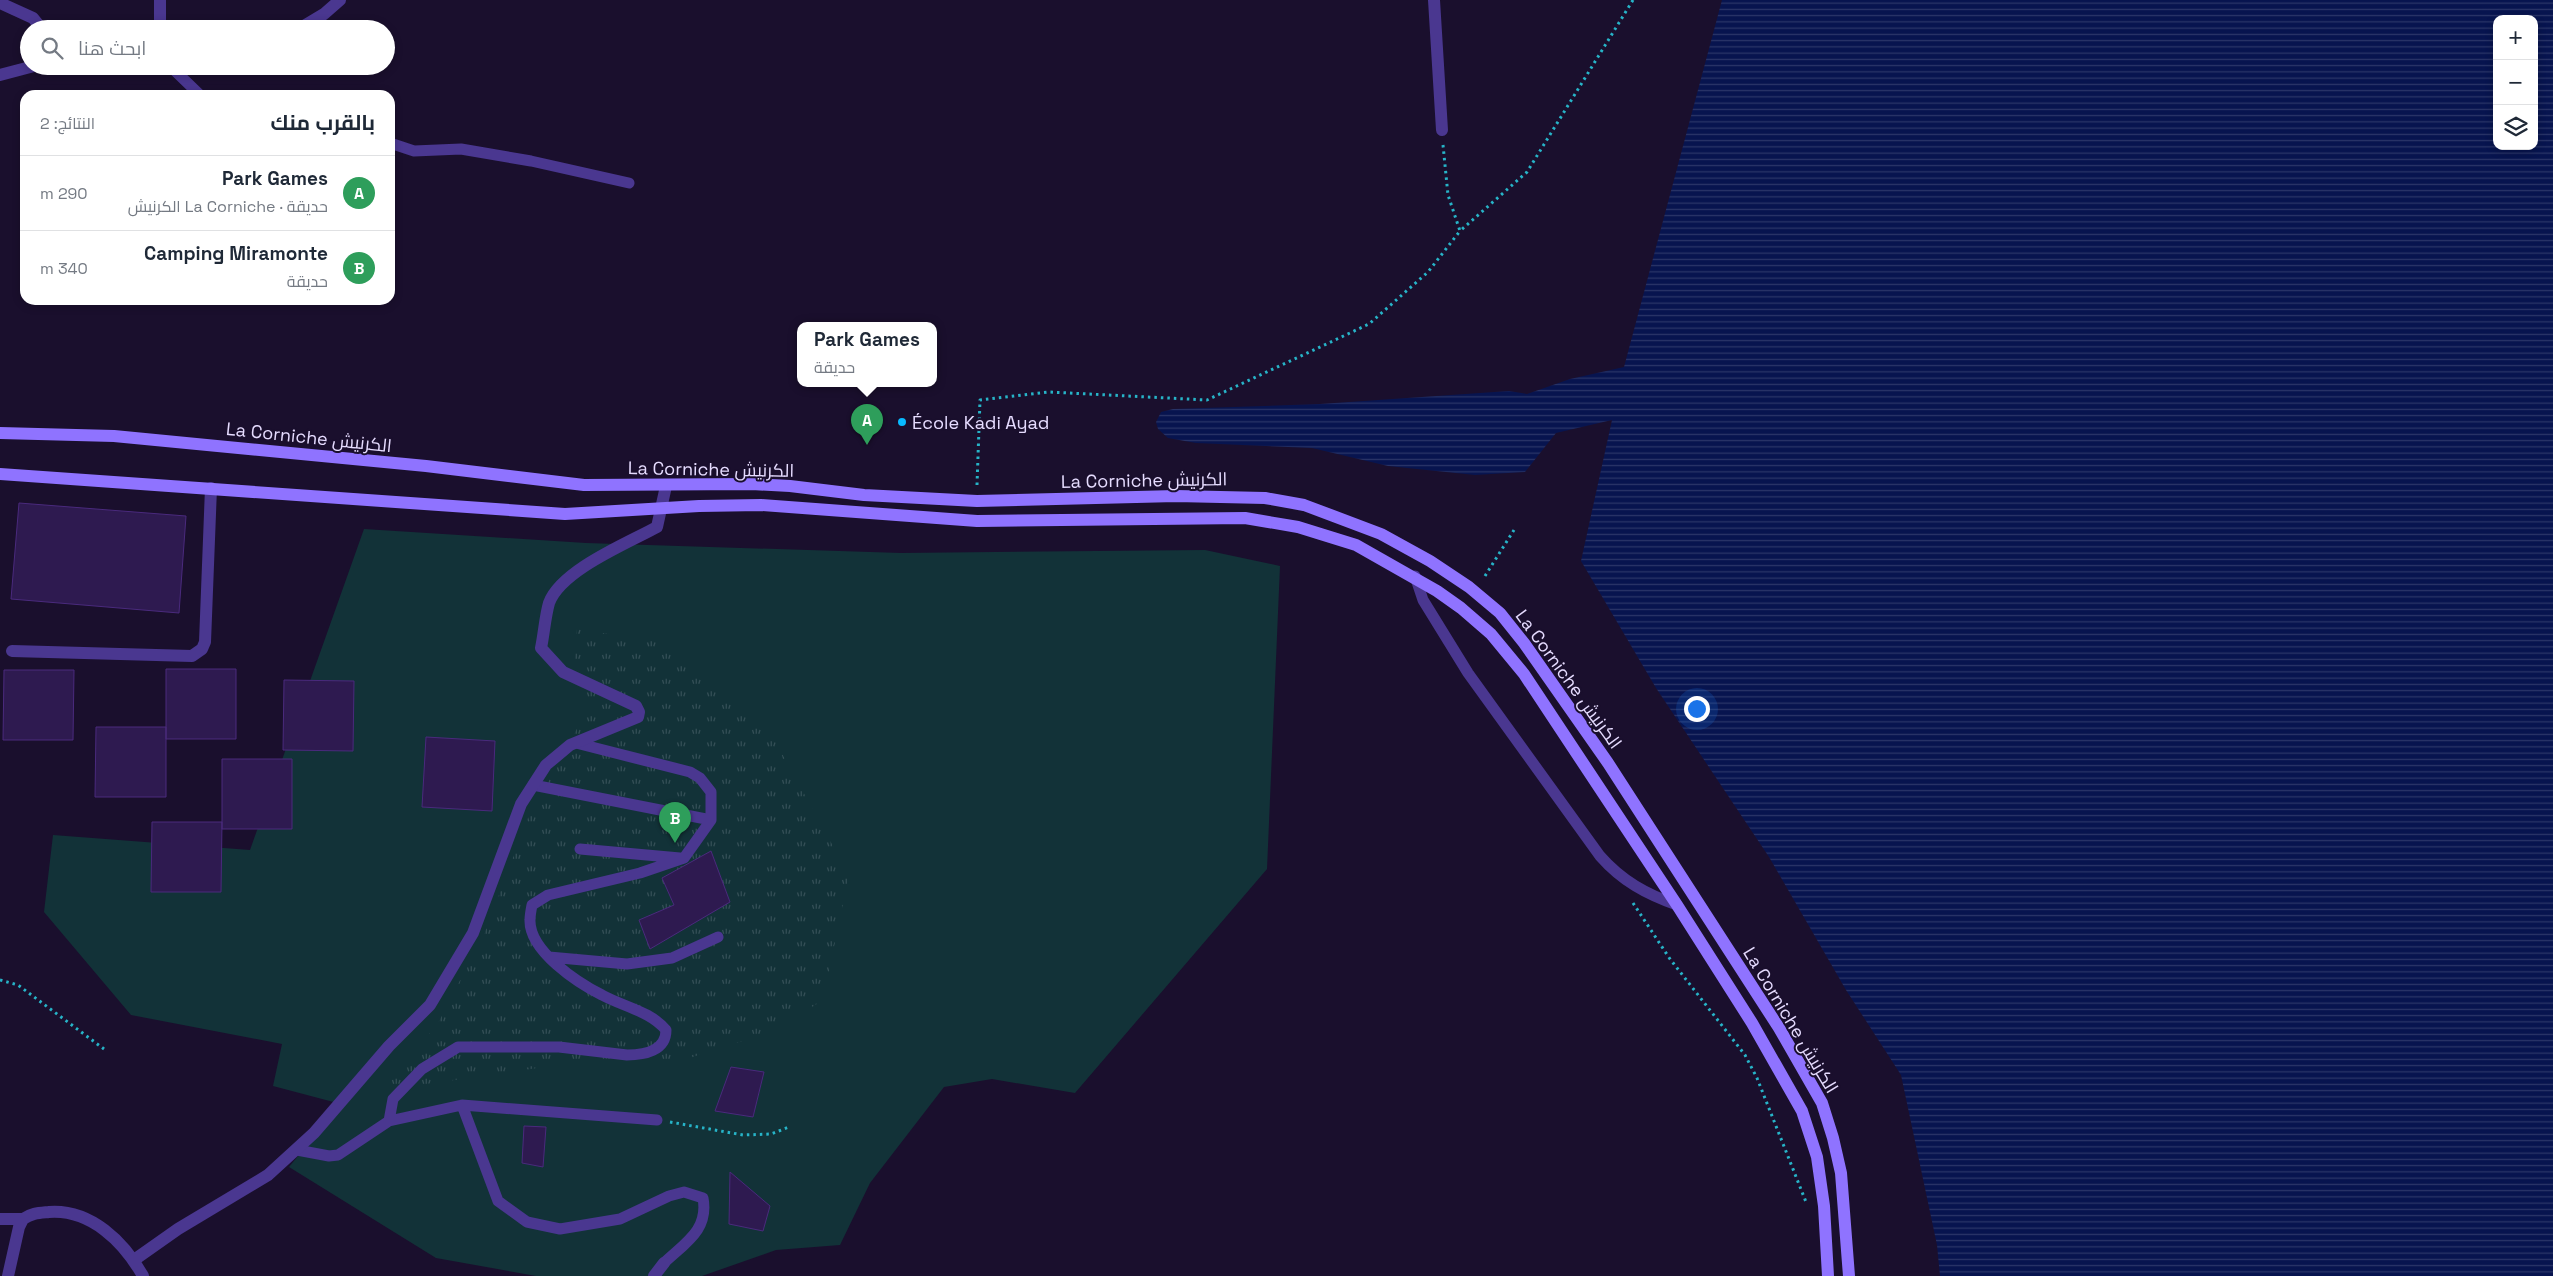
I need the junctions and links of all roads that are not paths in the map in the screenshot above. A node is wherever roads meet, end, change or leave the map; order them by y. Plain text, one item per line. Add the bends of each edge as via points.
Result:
1 (160, 0) edge
2 (340, 0) edge
3 (1434, 0) edge
4 (0, 3) edge
5 (35, 20) edge
6 (160, 20) edge
7 (314, 20) edge
8 (20, 70) edge
9 (0, 75) edge
10 (179, 75) edge
11 (195, 90) edge
12 (1442, 130) road end
13 (395, 144) edge
14 (629, 184) dead end
15 (0, 433) edge
16 (0, 474) edge
17 (666, 486) junction
18 (212, 488) junction
19 (662, 509) junction
20 (1415, 576) junction
21 (12, 651) dead end
22 (576, 742) junction
23 (533, 785) junction
24 (711, 820) junction
25 (580, 849) dead end
26 (684, 858) junction
27 (1677, 905) junction
28 (718, 936) dead end
29 (548, 957) junction
30 (462, 1105) junction
31 (658, 1120) road end
32 (389, 1121) junction
33 (297, 1150) junction
34 (23, 1218) junction
35 (0, 1219) edge
36 (134, 1260) junction
37 (664, 1270) edge
38 (8, 1276) edge
39 (143, 1276) edge
40 (654, 1276) edge
41 (1828, 1276) edge
42 (1849, 1276) edge

1 - 6 street
2 - 7 street
3 - 12 street
4 - 5 street
8 - 9 street
10 - 11 lane
13 - 14 lane via 414,150 461,149 531,161
15 - 17 main road, La Corniche الكرنيش via 114,436 426,466 584,485
16 - 18 main road, La Corniche الكرنيش
17 - 19 street
17 - 42 main road, La Corniche الكرنيش via 771,485 864,495 977,501 1184,496 1265,498 1304,505 1381,534 1469,587 1500,613 1524,643 1608,763 1802,1066 1822,1103 1841,1173
18 - 19 main road, La Corniche الكرنيش via 565,514
18 - 21 street via 205,642 202,649 192,656
19 - 20 main road, La Corniche الكرنيش via 761,505 977,521 1245,518 1298,527 1356,545
19 - 22 street via 657,527 589,564 562,583 550,602 541,648 563,672 636,706 639,712 638,717 625,724
20 - 27 main road, La Corniche الكرنيش via 1491,634 1524,674
20 - 27 lane via 1422,600 1463,665 1600,856 1639,890
22 - 23 street via 551,758
22 - 24 lane via 690,772 700,778 711,792
23 - 24 lane
23 - 33 street via 521,804 473,934 430,1006 389,1046
24 - 26 lane
25 - 26 lane
26 - 29 lane via 640,873 548,896 532,905 529,922 536,941
27 - 41 main road, La Corniche الكرنيش via 1752,1023 1802,1111 1817,1157
28 - 29 lane via 672,958 627,964
29 - 32 lane via 565,973 603,996 659,1021 666,1030 663,1043 637,1055 559,1047 458,1047 422,1070 393,1099
30 - 31 lane
30 - 32 lane
30 - 37 lane via 498,1201 527,1222 560,1229 620,1219 684,1192 703,1198 703,1221
32 - 33 lane via 338,1155
33 - 36 street via 268,1175 178,1229
34 - 35 street
34 - 36 street via 36,1213 73,1213 98,1225
34 - 38 street
36 - 39 street
37 - 40 street

